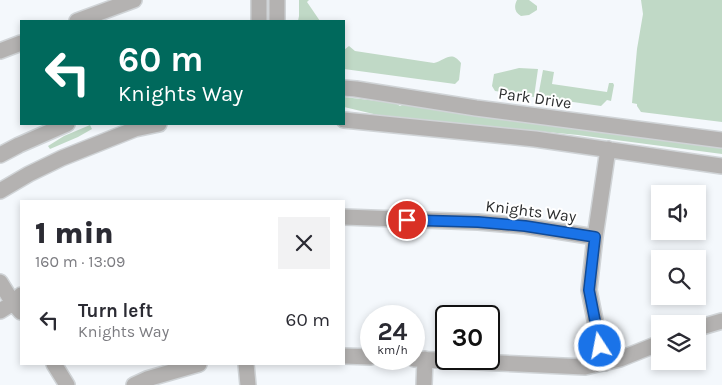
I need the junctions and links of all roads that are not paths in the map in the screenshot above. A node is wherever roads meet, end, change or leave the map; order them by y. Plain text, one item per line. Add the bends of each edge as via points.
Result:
1 (134, 0) edge
2 (259, 0) edge
3 (277, 0) edge
4 (80, 20) edge
5 (259, 20) edge
6 (277, 20) edge
7 (20, 43) edge
8 (0, 51) edge
9 (345, 88) edge
10 (345, 120) edge
11 (64, 125) edge
12 (154, 125) edge
13 (722, 140) edge
14 (608, 149) junction
15 (0, 155) edge
16 (722, 166) edge
17 (0, 191) edge
18 (345, 218) edge
19 (595, 237) junction
20 (0, 282) edge
21 (14, 305) edge
22 (722, 321) edge
23 (706, 326) edge
24 (651, 347) edge
25 (345, 356) edge
26 (360, 357) edge
27 (425, 359) edge
28 (605, 363) junction
29 (55, 365) edge
30 (196, 365) edge
31 (246, 365) edge
32 (421, 370) edge
33 (67, 385) edge
34 (134, 385) edge
35 (248, 385) edge
36 (424, 385) edge

1 - 4 street
2 - 5 street
3 - 6 street
7 - 8 street
9 - 13 street, Park Drive
10 - 14 street
11 - 15 street
12 - 17 street via 135,129 62,158
14 - 16 street
14 - 19 street
18 - 19 street, Knights Way via 478,222
19 - 28 street via 589,290
20 - 21 street
22 - 23 street
24 - 28 street
25 - 26 street
27 - 28 street via 585,368
29 - 33 street
30 - 34 street
31 - 35 street
32 - 36 street

